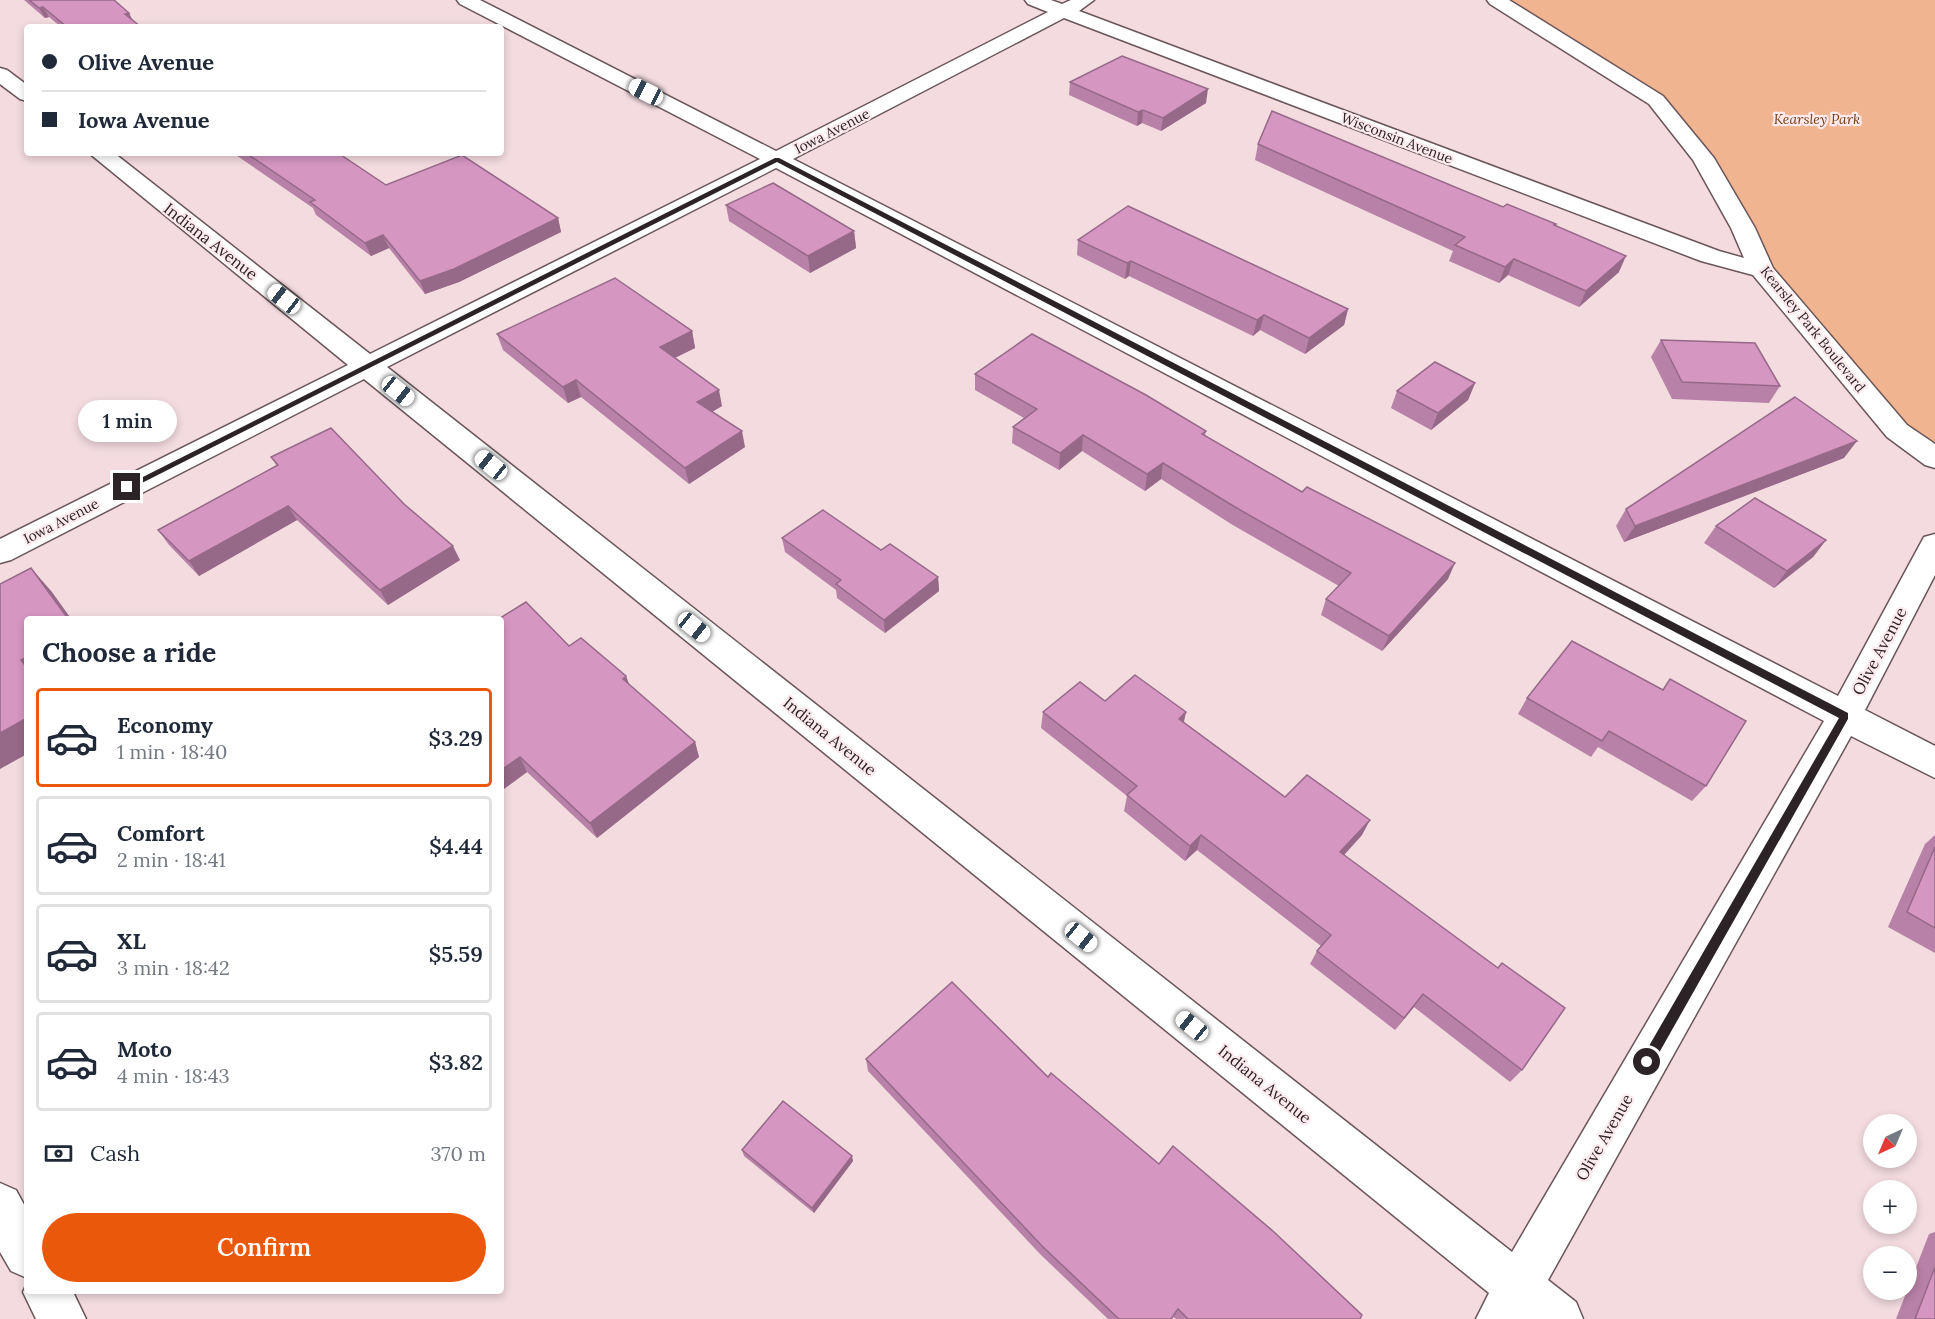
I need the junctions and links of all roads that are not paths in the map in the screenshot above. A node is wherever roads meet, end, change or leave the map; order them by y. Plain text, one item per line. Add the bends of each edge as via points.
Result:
1 (466, 0) edge
2 (1034, 0) edge
3 (1085, 0) edge
4 (1496, 0) edge
5 (1063, 11) junction
6 (0, 74) edge
7 (24, 93) edge
8 (104, 156) edge
9 (777, 159) junction
10 (1762, 270) junction
11 (368, 366) junction
12 (1935, 458) edge
13 (1935, 545) edge
14 (0, 552) edge
15 (1845, 716) junction
16 (1935, 763) edge
17 (0, 1206) edge
18 (24, 1250) edge
19 (1518, 1286) junction
20 (48, 1294) edge
21 (62, 1319) edge
22 (1500, 1319) edge
23 (1559, 1319) edge

1 - 9 street
2 - 5 street, Wisconsin Avenue
3 - 5 street, Iowa Avenue
4 - 10 street, Kearsley Park Boulevard via 1656,100 1703,158
5 - 9 street, Iowa Avenue
5 - 10 street, Wisconsin Avenue via 1710,256
6 - 7 street
8 - 11 street, Indiana Avenue
9 - 11 street, Iowa Avenue
9 - 15 street
10 - 12 street, Kearsley Park Boulevard via 1897,431
11 - 14 street, Iowa Avenue
11 - 19 street, Indiana Avenue
13 - 15 street, Olive Avenue
15 - 16 street
15 - 19 street, Olive Avenue
17 - 18 street
19 - 22 street, Olive Avenue
19 - 23 street, Indiana Avenue
20 - 21 street

